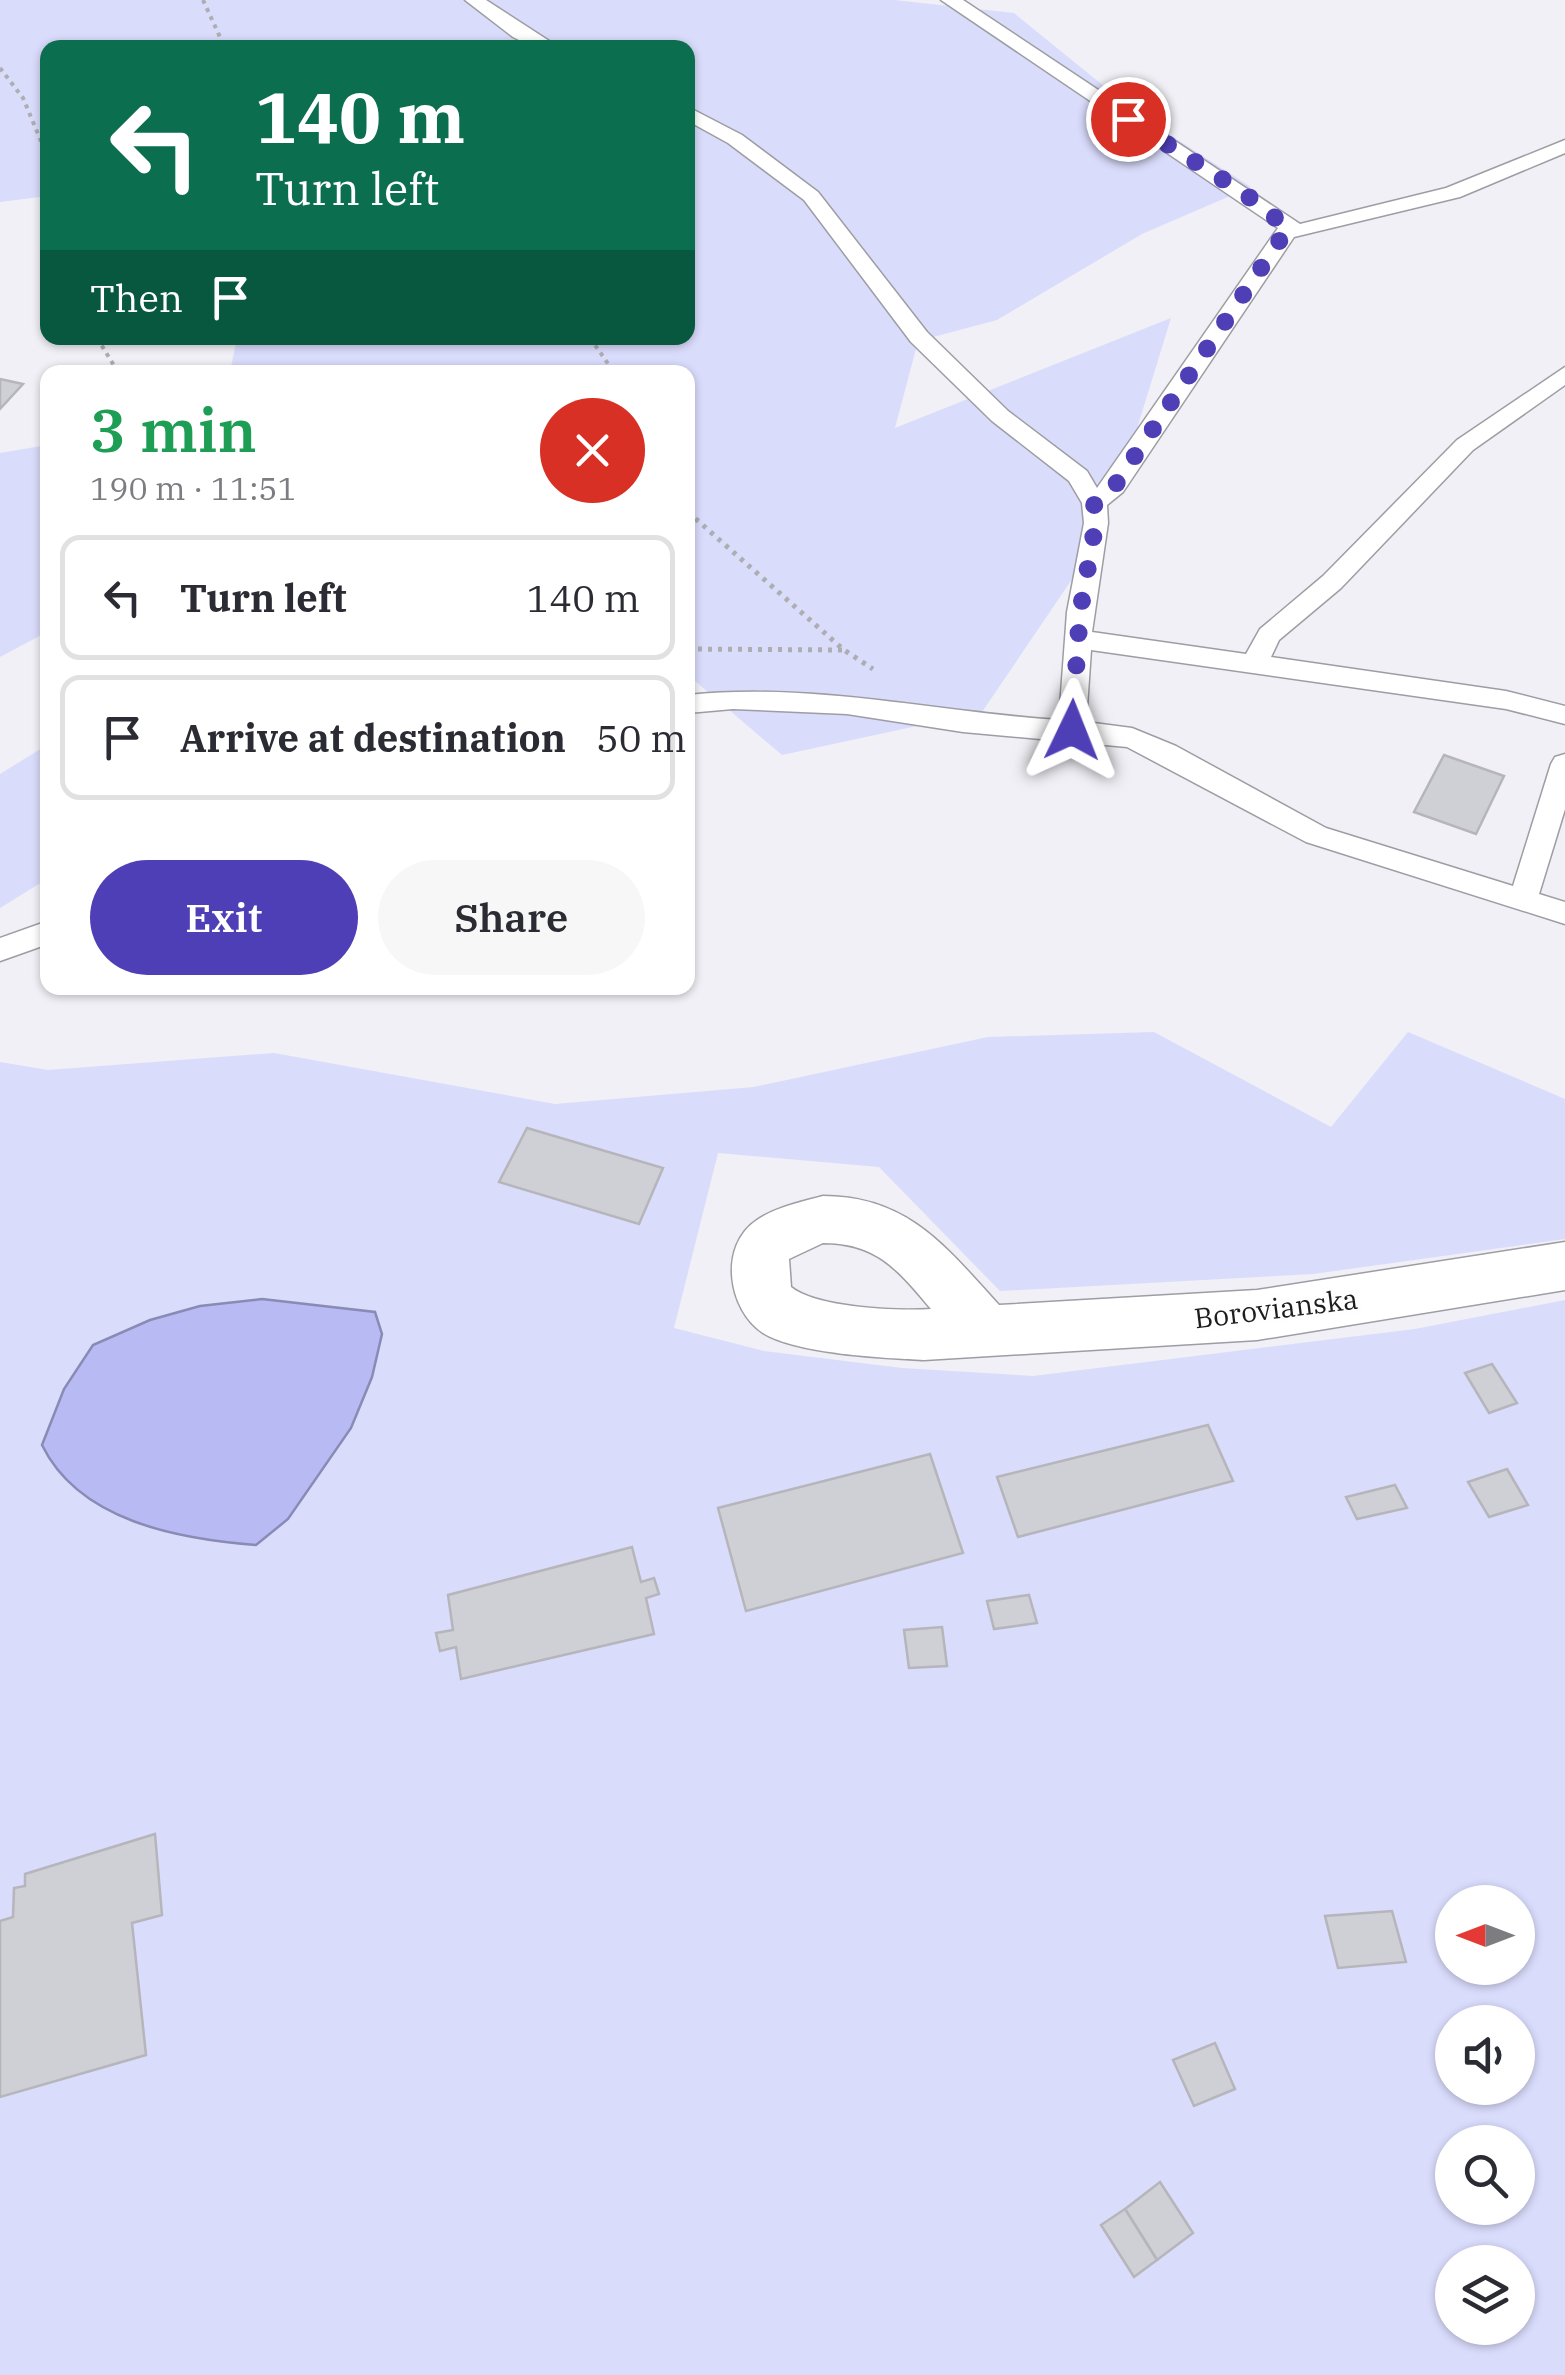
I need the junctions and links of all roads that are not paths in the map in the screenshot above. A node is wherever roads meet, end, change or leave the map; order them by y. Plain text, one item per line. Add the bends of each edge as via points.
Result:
1 (474, 0) edge
2 (950, 0) edge
3 (536, 40) edge
4 (695, 117) edge
5 (1565, 146) edge
6 (1288, 228) junction
7 (1565, 374) edge
8 (1094, 503) junction
9 (1078, 639) junction
10 (1254, 664) junction
11 (695, 703) edge
12 (1565, 714) edge
13 (1072, 730) junction
14 (1565, 764) edge
15 (1523, 900) junction
16 (1565, 913) edge
17 (40, 935) edge
18 (0, 950) edge
19 (1565, 1266) edge
20 (986, 1332) dead end

1 - 3 lane
2 - 6 lane
4 - 8 lane via 810,196 903,320 1000,416 1078,476
5 - 6 lane via 1452,193 1310,230
6 - 8 lane via 1114,487
7 - 10 lane via 1466,445 1332,582 1269,635
8 - 9 lane
9 - 10 lane
9 - 13 lane
10 - 12 lane
11 - 13 lane via 848,706
13 - 15 lane via 1132,738 1316,835
14 - 15 lane
15 - 16 lane
17 - 18 lane
19 - 20 street, Borovianska via 1258,1315

